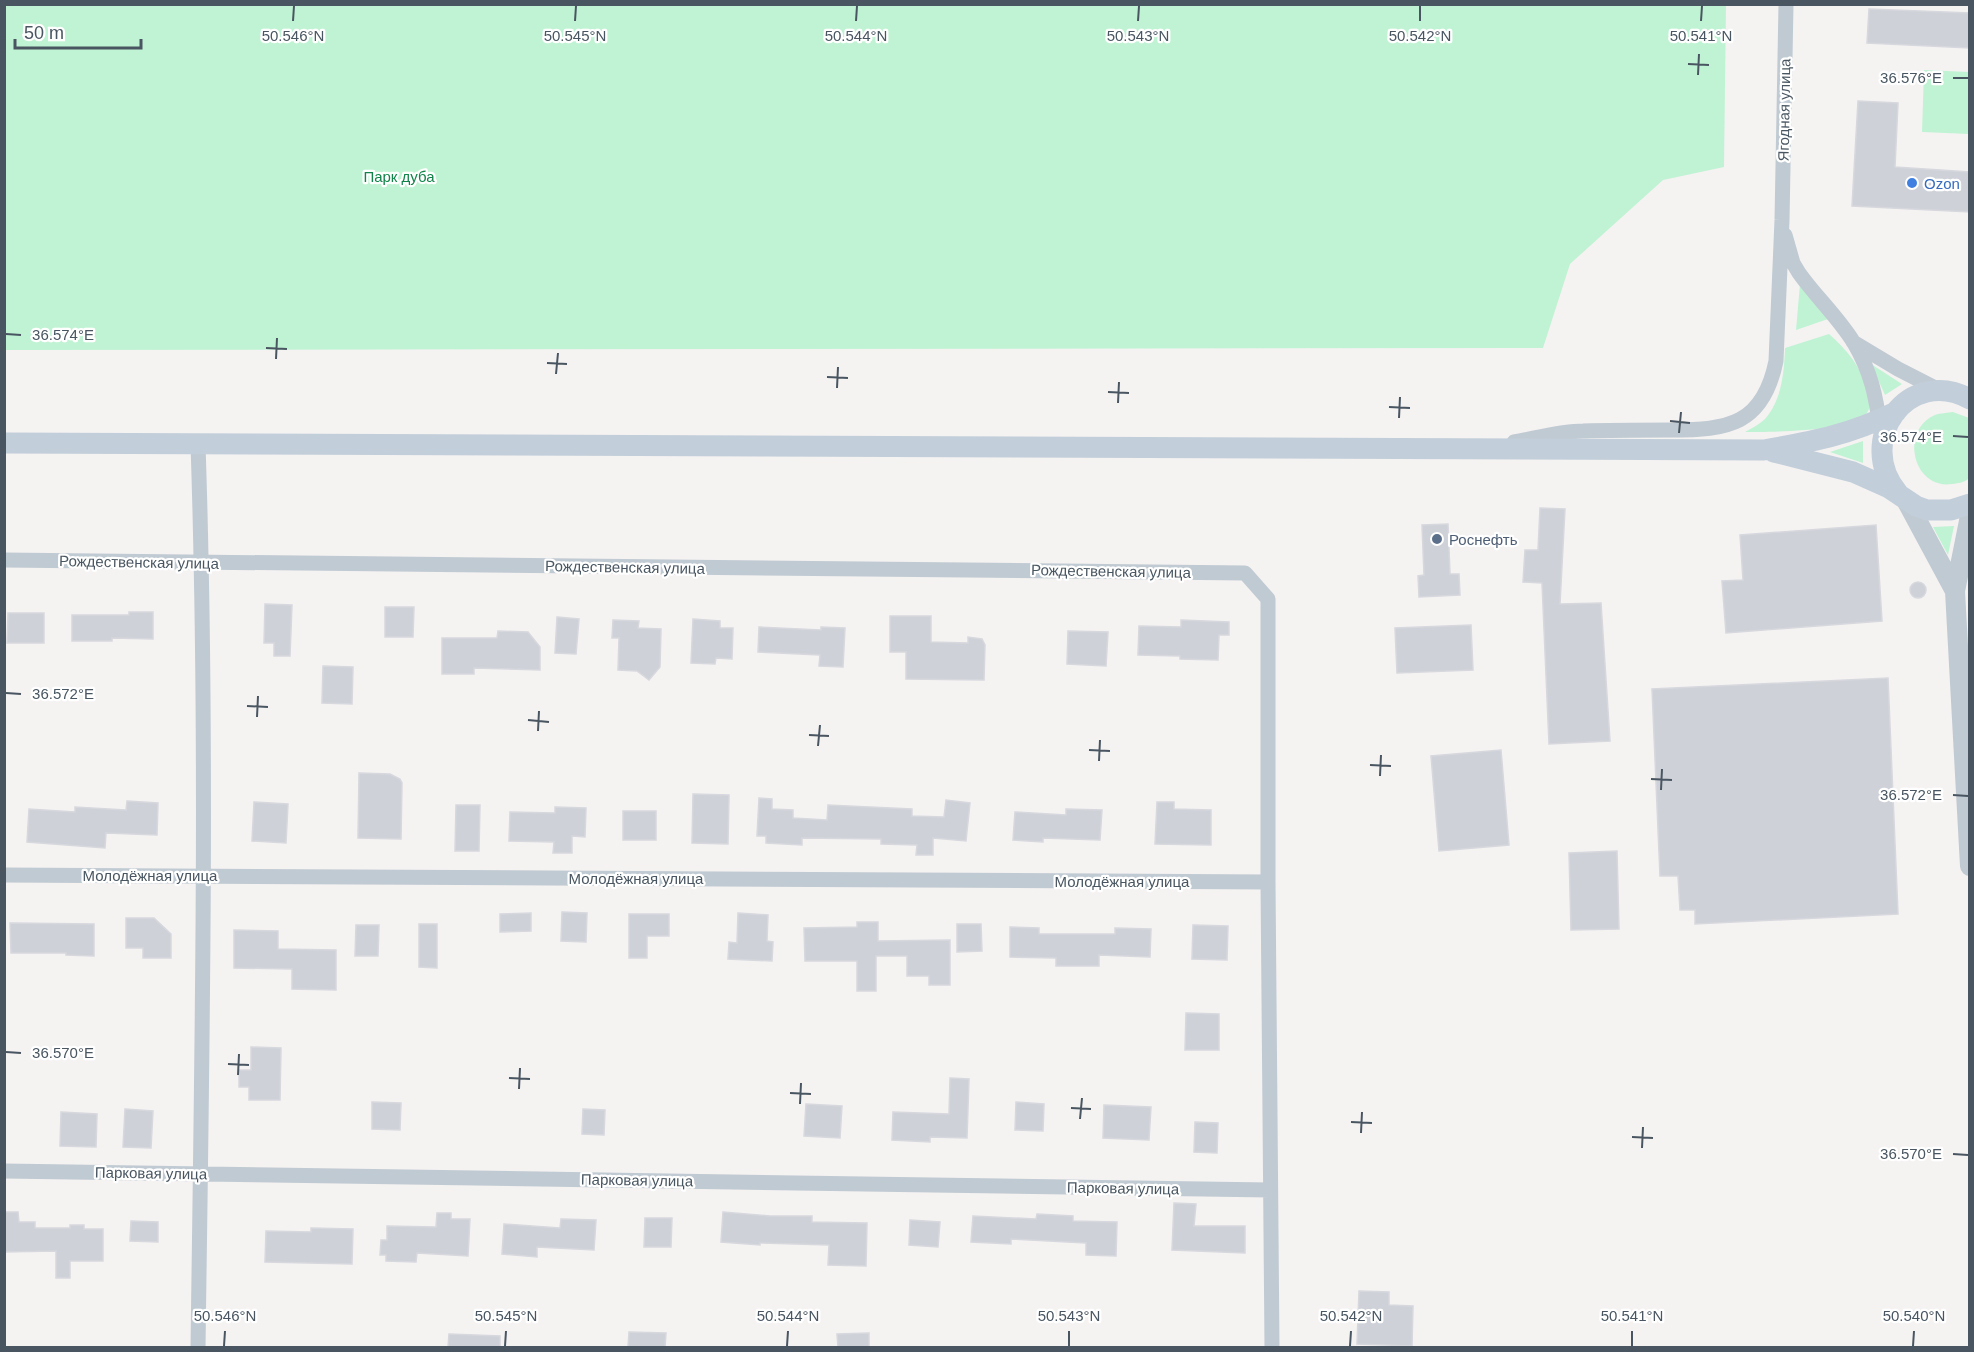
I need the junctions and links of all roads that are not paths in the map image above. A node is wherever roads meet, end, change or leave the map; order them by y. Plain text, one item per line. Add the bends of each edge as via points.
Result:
1 (1786, 4) edge
2 (1782, 215) junction
3 (1853, 342) junction
4 (1941, 391) junction
5 (1970, 399) edge
6 (1885, 424) junction
7 (4, 443) edge
8 (198, 444) junction
9 (1474, 449) junction
10 (1764, 450) junction
11 (1902, 497) junction
12 (1970, 504) edge
13 (1970, 516) edge
14 (4, 561) edge
15 (202, 562) junction
16 (1964, 569) edge
17 (1955, 591) junction
18 (1970, 866) edge
19 (4, 875) edge
20 (204, 875) junction
21 (1268, 882) junction
22 (4, 1171) edge
23 (200, 1173) junction
24 (1270, 1190) junction
25 (198, 1347) edge
26 (1272, 1347) edge

1 - 2 street, Ягодная улица
2 - 3 street via 1793,263
2 - 9 street via 1776,361 1772,383 1746,417 1729,426 1707,430 1580,431
3 - 4 street
3 - 6 street
4 - 5 main road
4 - 6 main road via 1916,396
6 - 10 main road
6 - 11 main road via 1883,469
7 - 8 main road
8 - 9 main road
8 - 15 street
9 - 10 main road
10 - 11 main road via 1853,472
11 - 12 main road via 1916,506 1939,511
11 - 17 street
13 - 16 street
14 - 15 street, Рождественская улица
15 - 20 street
15 - 21 street, Рождественская улица via 1245,573 1268,598
16 - 17 street
17 - 18 street
19 - 20 street, Молодёжная улица
20 - 21 street, Молодёжная улица
20 - 23 street
21 - 24 street
22 - 23 street, Парковая улица
23 - 24 street, Парковая улица
23 - 25 street
24 - 26 street

